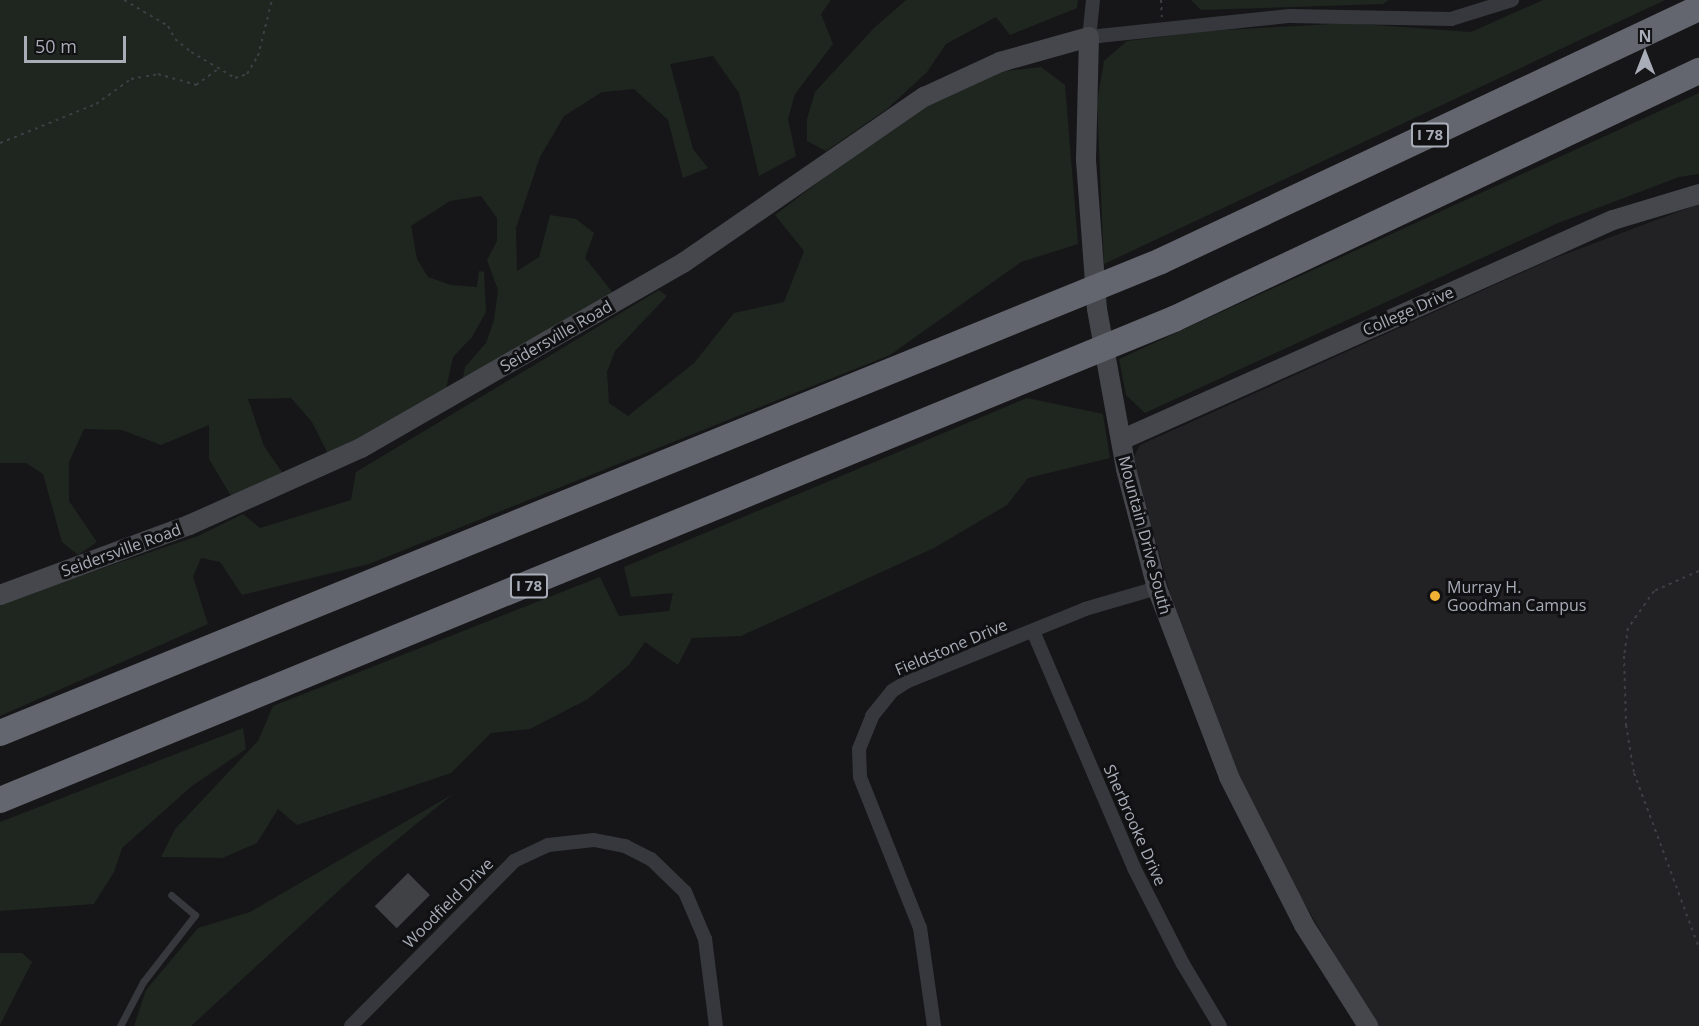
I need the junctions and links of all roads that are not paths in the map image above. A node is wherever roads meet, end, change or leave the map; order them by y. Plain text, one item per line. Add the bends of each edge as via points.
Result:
1 (1093, 0) edge
2 (1512, 0) edge
3 (1699, 8) edge
4 (1089, 37) junction
5 (1699, 71) edge
6 (1699, 194) edge
7 (1121, 440) junction
8 (1157, 588) junction
9 (0, 594) edge
10 (1033, 631) junction
11 (0, 733) edge
12 (0, 800) edge
13 (171, 895) dead end
14 (120, 1026) edge
15 (351, 1026) edge
16 (716, 1026) edge
17 (934, 1026) edge
18 (1220, 1026) edge
19 (1368, 1026) edge

1 - 4 street, Mountain Drive South
2 - 4 street via 1451,19 1290,16
3 - 11 highway, I 78 via 1161,261
4 - 7 street, Mountain Drive South via 1085,134 1091,249 1101,339
4 - 9 street, Seidersville Road via 1000,62 924,97 683,263 361,448 189,525
5 - 12 highway, I 78 via 1174,319
6 - 7 street, College Drive via 1613,220 1573,237
7 - 8 street, Mountain Drive South
8 - 10 street, Fieldstone Drive via 1085,609
8 - 19 street, Mountain Drive South via 1229,777 1304,925
10 - 17 street, Fieldstone Drive via 892,691 872,716 859,749 864,790 920,928
10 - 18 street, Sherbrooke Drive via 1134,868
13 - 14 lane via 195,915 143,982
15 - 16 street, Woodfield Drive via 514,861 548,845 594,840 625,846 651,859 685,892 705,939

